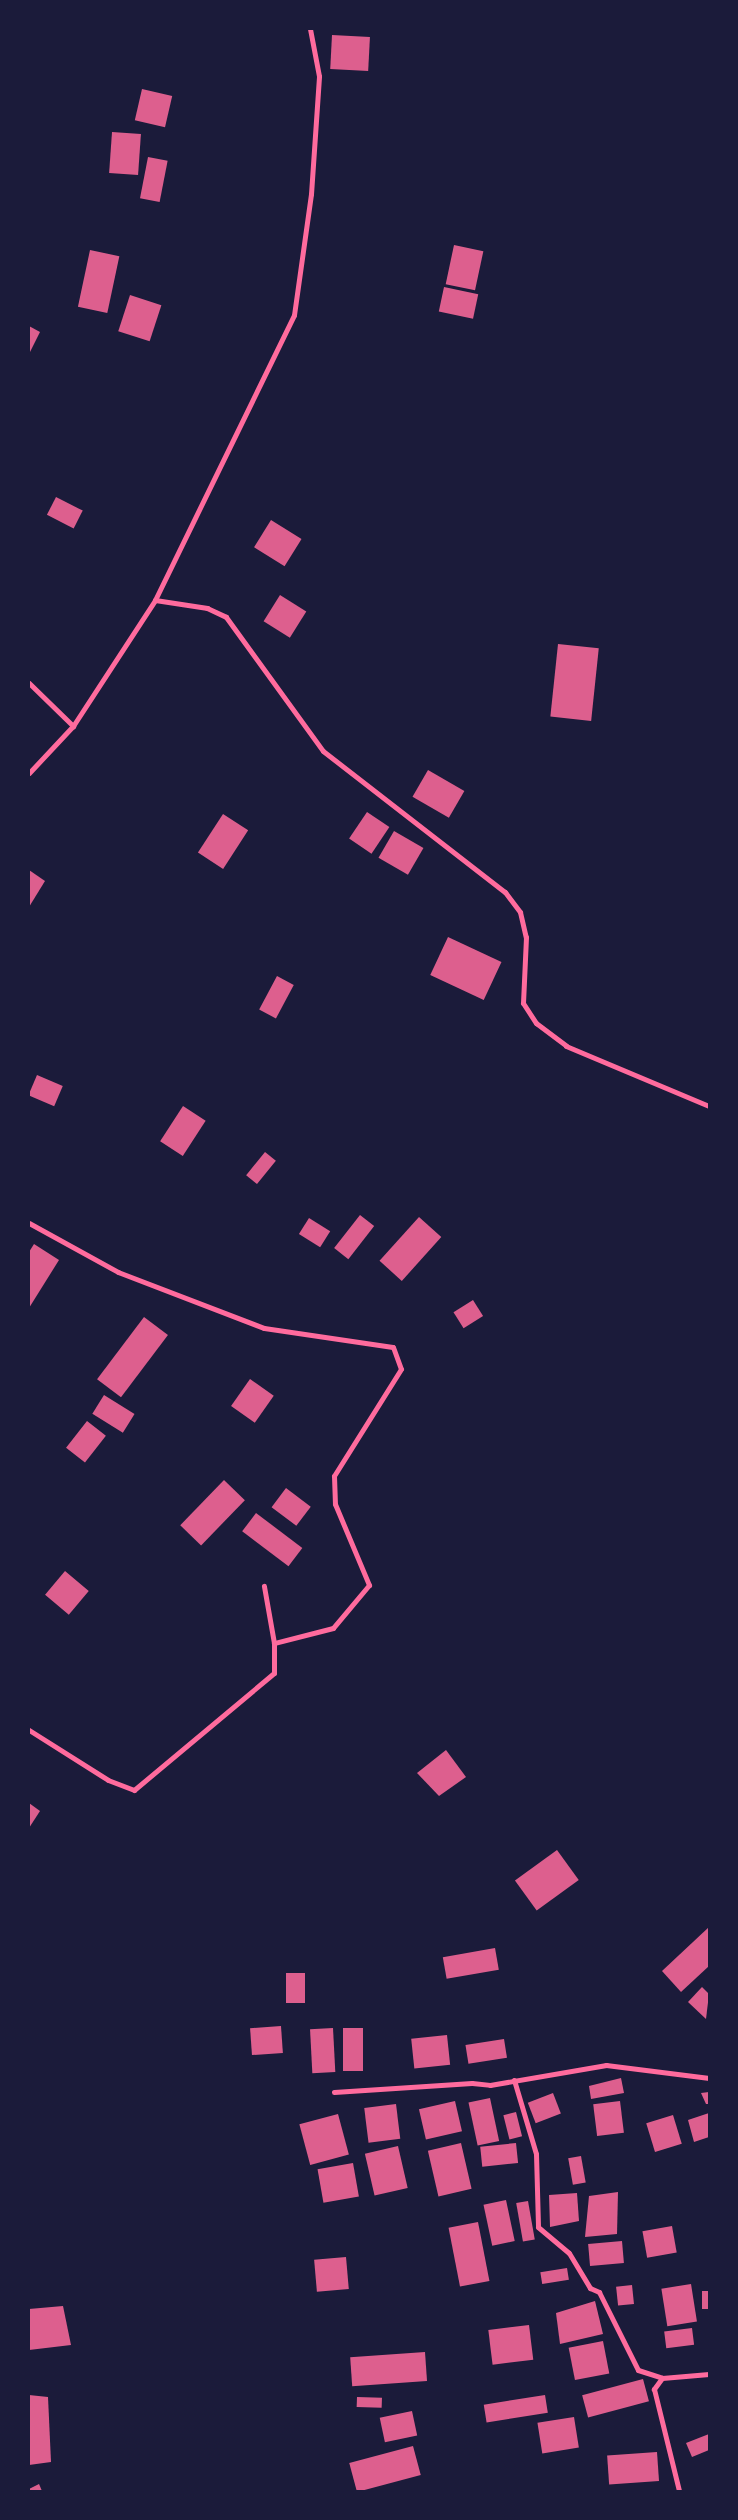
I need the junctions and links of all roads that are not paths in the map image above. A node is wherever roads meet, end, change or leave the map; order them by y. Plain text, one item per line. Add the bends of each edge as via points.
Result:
1 (310, 29) edge
2 (155, 600) junction
3 (29, 682) edge
4 (73, 726) junction
5 (29, 773) edge
6 (709, 1106) edge
7 (29, 1223) edge
8 (264, 1586) dead end
9 (274, 1643) junction
10 (29, 1730) edge
11 (709, 2078) edge
12 (514, 2080) junction
13 (334, 2092) dead end
14 (709, 2374) edge
15 (662, 2378) junction
16 (679, 2491) edge

1 - 2 street via 320,76 311,194 294,315
2 - 4 street
2 - 6 street via 208,608 226,617 323,751 505,892 520,912 526,937 523,1003 536,1023 566,1046
3 - 4 street
4 - 5 street
7 - 9 street via 118,1272 264,1328 393,1347 401,1369 334,1476 335,1504 368,1585 333,1628
8 - 9 street
9 - 10 street via 274,1673 134,1790 108,1780
11 - 12 street via 606,2065
12 - 13 street via 490,2086 472,2083
12 - 15 street via 536,2154 538,2227 569,2253 590,2288 599,2292 638,2370
14 - 15 street
15 - 16 street via 654,2389

